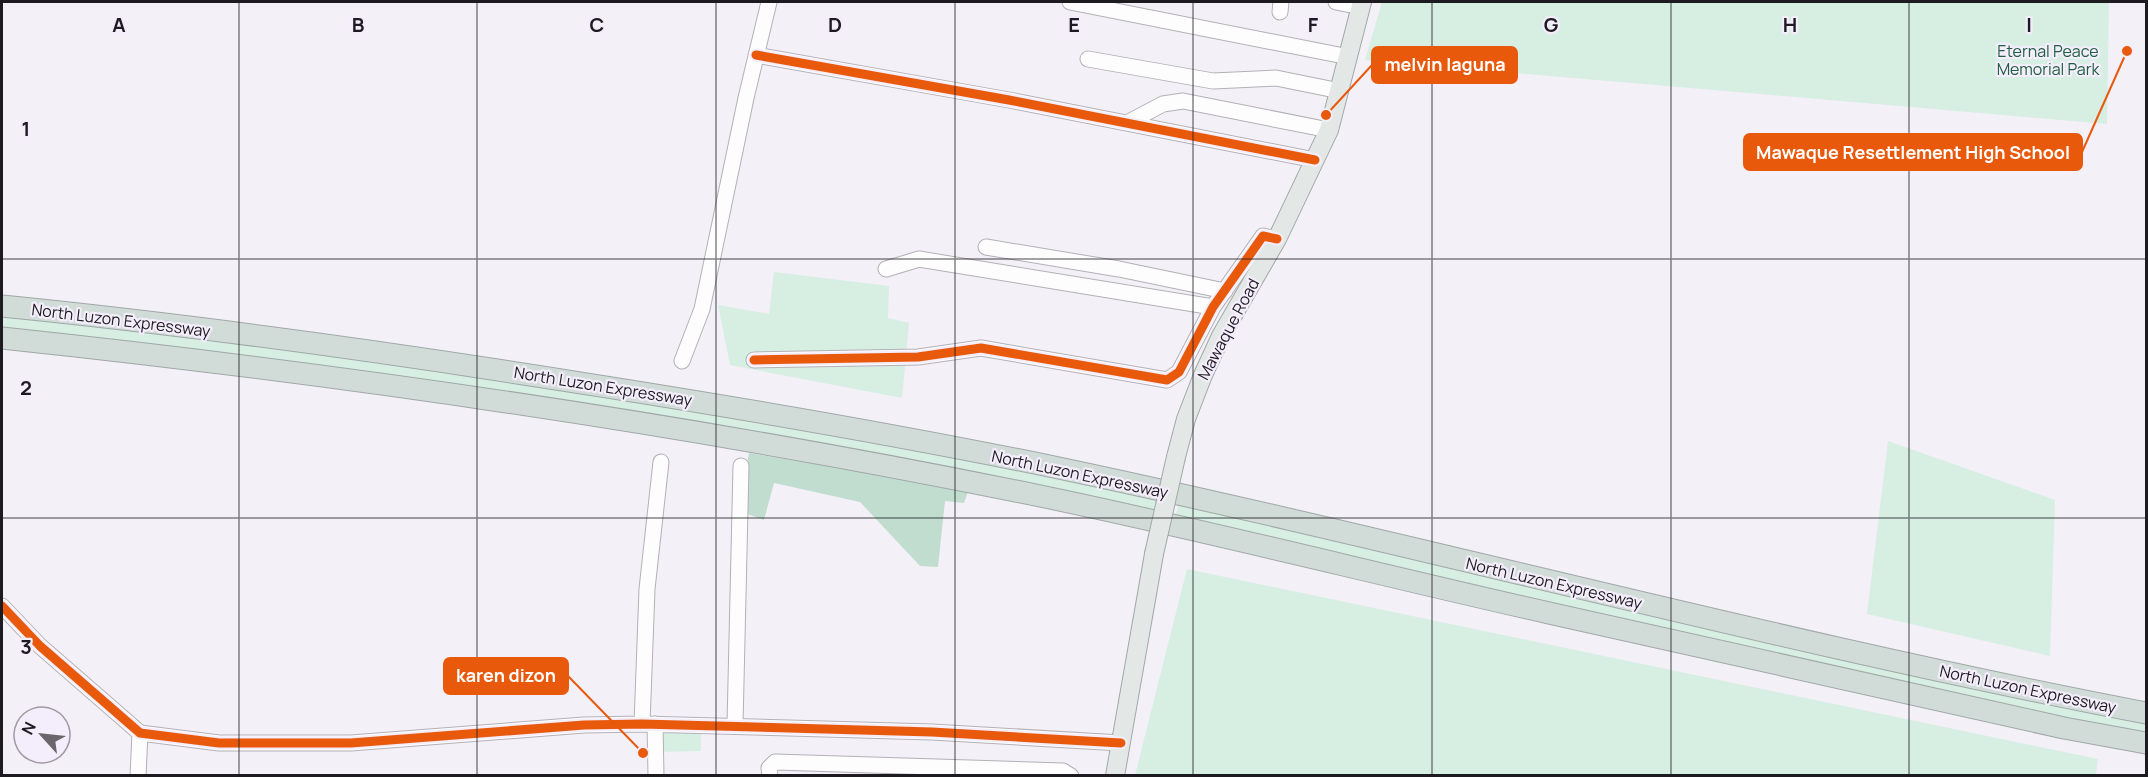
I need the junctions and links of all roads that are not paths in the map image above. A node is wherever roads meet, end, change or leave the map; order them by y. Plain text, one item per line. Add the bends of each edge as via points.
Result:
1 (769, 2) edge
2 (1071, 2) edge
3 (1336, 2) edge
4 (1361, 4) edge
5 (756, 55) junction
6 (1349, 57) junction
7 (1088, 59) dead end
8 (1340, 91) junction
9 (1127, 123) junction
10 (1329, 130) junction
11 (1315, 160) junction
12 (1277, 239) junction
13 (986, 247) dead end
14 (886, 269) dead end
15 (1225, 291) junction
16 (2, 306) edge
17 (1213, 307) junction
18 (2, 338) edge
19 (754, 360) dead end
20 (682, 361) dead end
21 (661, 462) dead end
22 (741, 466) dead end
23 (2, 606) edge
24 (2146, 713) edge
25 (648, 724) junction
26 (735, 725) junction
27 (140, 733) junction
28 (1121, 743) junction
29 (2146, 743) edge
30 (851, 769) edge
31 (890, 770) edge
32 (930, 770) edge
33 (138, 776) edge
34 (656, 776) edge
35 (770, 776) edge
36 (1071, 776) edge
37 (1115, 776) edge

1 - 5 street
2 - 6 street
3 - 4 street
4 - 6 main road, Mawaque Road
5 - 9 street
5 - 20 street via 702,309
6 - 8 main road, Mawaque Road
7 - 8 street via 1213,81 1276,78
8 - 10 main road, Mawaque Road
9 - 10 street via 1162,104 1183,101
9 - 11 street
10 - 11 main road, Mawaque Road
11 - 12 main road, Mawaque Road
12 - 15 street via 1263,236
12 - 28 main road, Mawaque Road, bridge via 1221,336 1186,419 1154,554
13 - 15 street
14 - 17 street via 918,259
15 - 17 street
16 - 24 highway, North Luzon Expressway via 121,318 488,368 802,419 1049,466 1809,642
17 - 19 street via 1179,372 1167,380 981,348 918,357
18 - 29 highway, North Luzon Expressway via 480,397 760,443 1271,546 1579,620
21 - 25 street via 647,589
22 - 26 street
23 - 27 street via 40,646
25 - 26 street
25 - 27 street via 584,725 351,743 219,743
25 - 34 street
26 - 28 street
27 - 33 street
28 - 37 main road, Mawaque Road
30 - 31 street
30 - 35 street via 775,762 769,768
31 - 32 street
32 - 36 street via 1063,771

